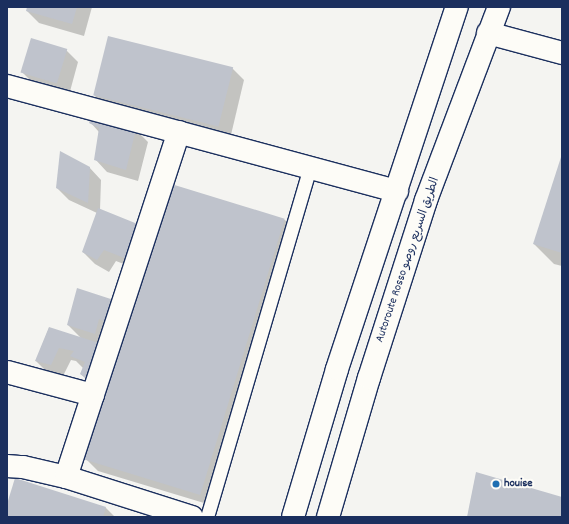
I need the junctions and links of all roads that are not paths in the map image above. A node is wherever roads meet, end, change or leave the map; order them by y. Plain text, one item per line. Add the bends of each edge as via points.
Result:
1 (457, 7) edge
2 (499, 7) edge
3 (488, 33) junction
4 (562, 53) edge
5 (7, 86) edge
6 (179, 132) junction
7 (310, 166) junction
8 (396, 191) junction
9 (7, 372) edge
10 (93, 395) junction
11 (7, 466) edge
12 (66, 477) junction
13 (192, 517) edge
14 (207, 517) edge
15 (293, 517) edge
16 (328, 517) edge

1 - 8 main road
2 - 3 main road, Autoroute Rosso الطريق السريع روصو
3 - 4 main road
3 - 16 main road, Autoroute Rosso الطريق السريع روصو via 426,200
5 - 6 main road
6 - 7 main road
6 - 10 main road
7 - 8 main road
7 - 14 lane
8 - 15 main road via 337,369
9 - 10 main road
10 - 12 main road
11 - 12 main road
12 - 13 main road

